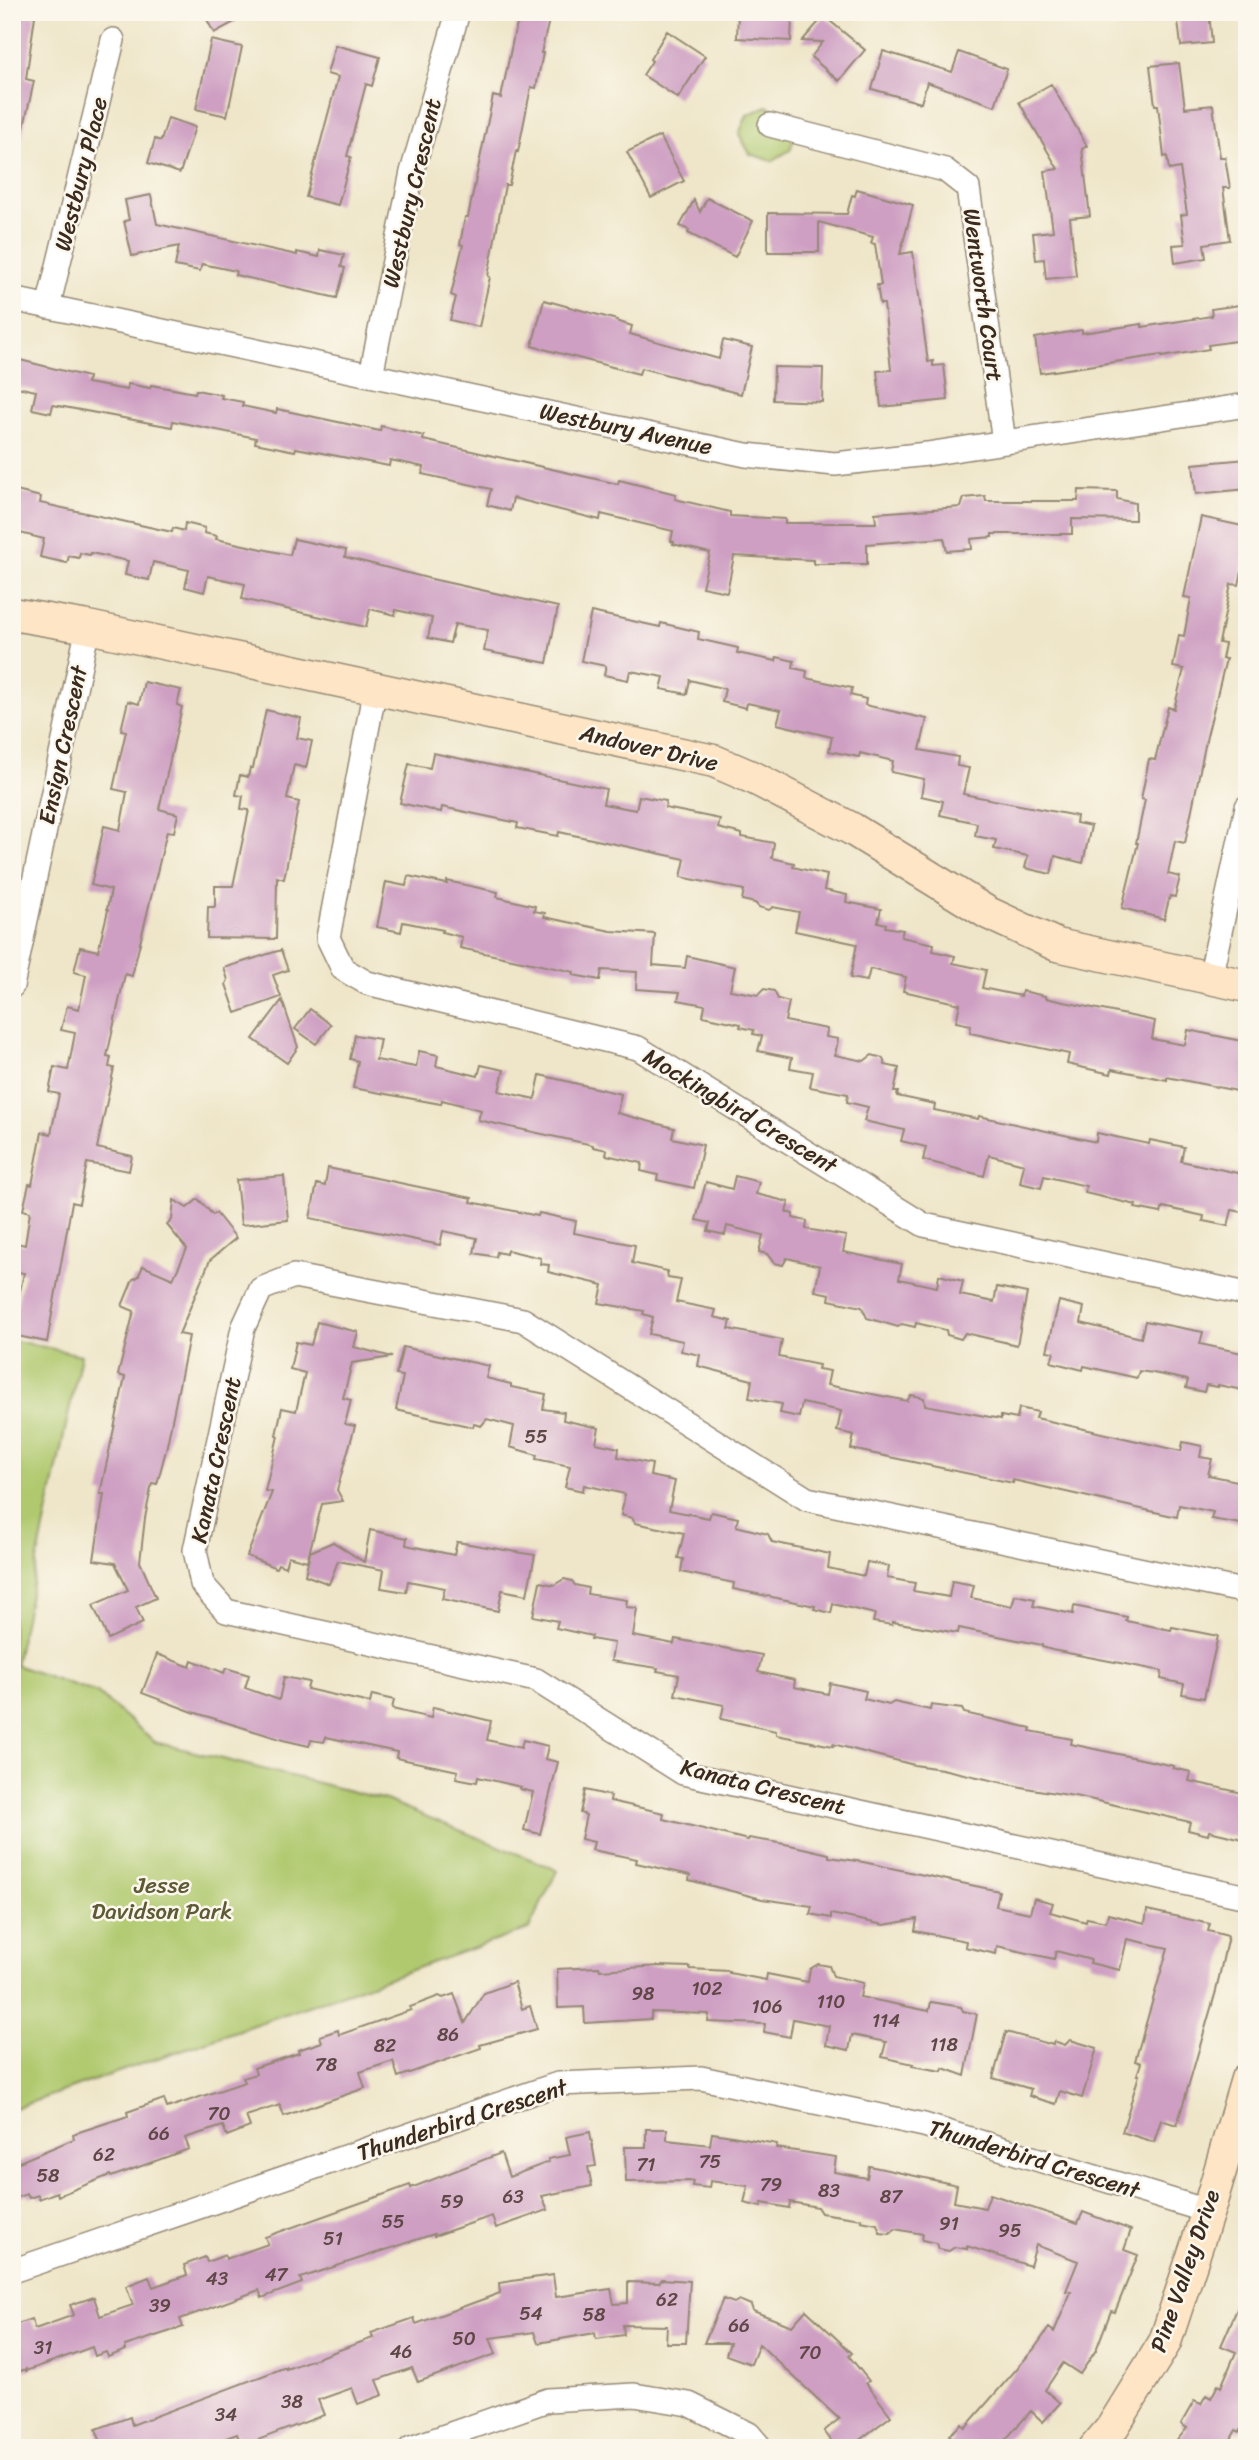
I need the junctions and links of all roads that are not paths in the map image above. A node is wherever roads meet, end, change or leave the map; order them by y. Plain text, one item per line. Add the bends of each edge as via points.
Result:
1 (458, 12) edge
2 (113, 40) dead end
3 (770, 125) dead end
4 (12, 299) edge
5 (48, 307) junction
6 (371, 375) junction
7 (1247, 405) edge
8 (1004, 442) junction
9 (12, 614) edge
10 (88, 627) junction
11 (375, 688) junction
12 (1247, 807) edge
13 (1210, 978) junction
14 (12, 986) edge
15 (1247, 986) edge
16 (1247, 1294) edge
17 (1247, 1592) edge
18 (1247, 1897) edge
19 (1247, 2079) edge
20 (1207, 2211) junction
21 (12, 2271) edge
22 (411, 2448) edge
23 (761, 2448) edge
24 (1095, 2448) edge

1 - 6 street, Westbury Crescent via 412,172
2 - 5 street, Westbury Place
3 - 8 street, Wentworth Court via 945,170 968,188
4 - 5 street, Westbury Avenue
5 - 6 street, Westbury Avenue
6 - 8 street, Westbury Avenue via 759,456 835,464
7 - 8 street, Westbury Avenue
9 - 10 street, Andover Drive
10 - 11 street, Andover Drive
10 - 14 street, Ensign Crescent
11 - 13 street, Andover Drive via 714,761 852,829 988,913 1057,945
11 - 16 street, Mockingbird Crescent via 328,938 343,969 367,983 638,1048 924,1225
12 - 13 street
13 - 15 street, Andover Drive
17 - 18 street, Kanata Crescent via 807,1499 523,1320 294,1276 261,1289 243,1328 195,1549 202,1584 226,1611 536,1680 683,1773
19 - 20 street, Pine Valley Drive
20 - 21 street, Thunderbird Crescent via 924,2125 701,2078 558,2084
20 - 24 street, Pine Valley Drive via 1165,2342
22 - 23 street via 548,2400 634,2395 689,2404 749,2434

